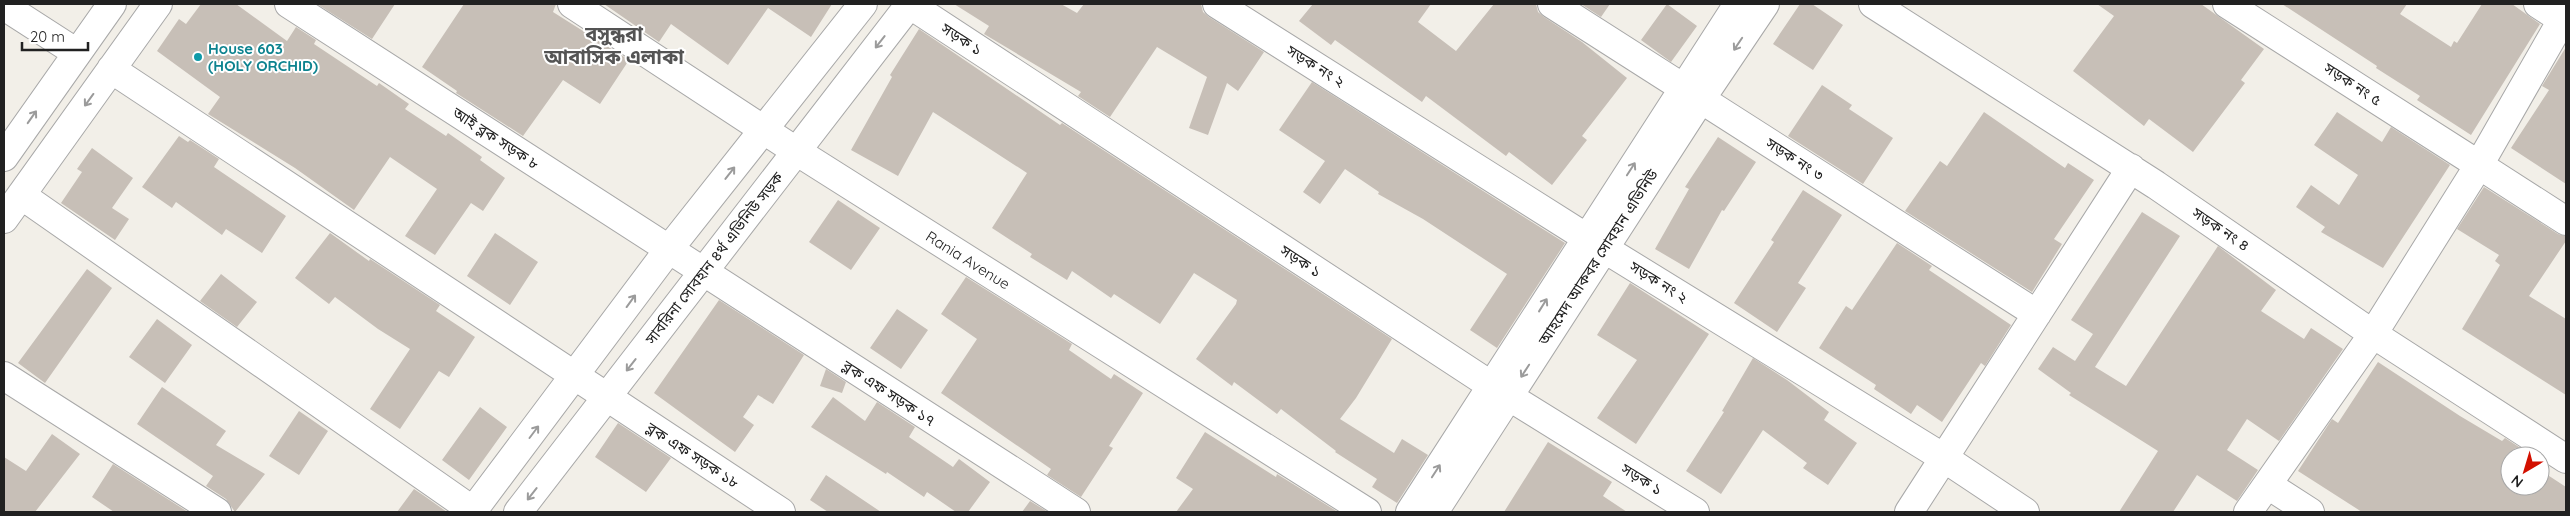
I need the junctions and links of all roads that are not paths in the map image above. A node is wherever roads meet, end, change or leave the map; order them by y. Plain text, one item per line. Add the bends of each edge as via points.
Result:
1 (112, 4) edge
2 (158, 4) edge
3 (289, 4) edge
4 (572, 4) edge
5 (863, 4) edge
6 (910, 4) edge
7 (1217, 4) edge
8 (1552, 4) edge
9 (1738, 4) edge
10 (1765, 4) edge
11 (1873, 4) edge
12 (2228, 4) edge
13 (2538, 4) edge
14 (4, 6) edge
15 (2565, 18) edge
16 (77, 53) junction
17 (112, 69) junction
18 (1692, 93) junction
19 (764, 130) junction
20 (796, 151) junction
21 (4, 156) edge
22 (2479, 165) junction
23 (2130, 168) junction
24 (21, 195) junction
25 (4, 219) edge
26 (2566, 222) edge
27 (1595, 243) junction
28 (669, 249) junction
29 (702, 273) junction
30 (2037, 314) junction
31 (2374, 334) junction
32 (4, 376) edge
33 (576, 377) junction
34 (1500, 392) junction
35 (606, 398) junction
36 (1944, 458) junction
37 (2566, 459) edge
38 (2268, 484) junction
39 (217, 512) edge
40 (473, 512) edge
41 (518, 512) edge
42 (781, 512) edge
43 (1076, 512) edge
44 (1367, 512) edge
45 (1410, 512) edge
46 (1434, 512) edge
47 (1695, 512) edge
48 (1910, 512) edge
49 (2025, 512) edge
50 (2248, 512) edge
51 (2310, 512) edge

1 - 16 street
2 - 17 street
3 - 28 street, আই ব্লক সড়ক ৮
4 - 19 street, Rania Avenue
5 - 19 street
6 -> 20 street, সাবরিনা সোবহান ৪র্থ এভিনিউ সড়ক
6 - 34 street, সড়ক ১
7 - 27 street, সড়ক নং ২
8 - 18 street, সড়ক নং ৩
9 - 18 street, আহমেদ আকবর সোবহান এভিনিউ
10 -> 18 street, আহমেদ আকবর সোবহান এভিনিউ
11 - 23 street, সড়ক নং ৪
12 - 22 street, সড়ক নং ৫
13 - 15 street
14 - 16 street
15 - 22 street
21 -> 16 street
17 -> 24 street
17 - 33 street, ব্লক এফ সড়ক ১৮
18 - 27 street, আহমেদ আকবর সোবহান এভিনিউ
18 - 30 street, সড়ক নং ৩
19 - 20 street, Rania Avenue
28 -> 19 street
20 - 29 street, সাবরিনা সোবহান ৪র্থ এভিনিউ সড়ক
20 - 44 street, Rania Avenue
22 - 26 street, সড়ক নং ৫
22 - 31 street
23 - 30 street
23 - 31 street, সড়ক নং ৪
24 - 25 street
24 - 40 street
27 - 34 street, আহমেদ আকবর সোবহান এভিনিউ
27 - 36 street, সড়ক নং ২
28 - 29 street, আই ব্লক সড়ক ৮
33 -> 28 street
29 -> 35 street, সাবরিনা সোবহান ৪র্থ এভিনিউ সড়ক
29 - 43 street, ব্লক এফ সড়ক ১৭
30 - 36 street
31 - 37 street, সড়ক নং ৪
31 - 38 street
32 - 39 street
33 - 35 street, ব্লক এফ সড়ক ১৮
40 -> 33 street
45 -> 34 street, আহমেদ আকবর সোবহান এভিনিউ
34 - 46 street, আহমেদ আকবর সোবহান এভিনিউ
34 - 47 street, সড়ক ১
35 -> 41 street, সাবরিনা সোবহান ৪র্থ এভিনিউ সড়ক
35 - 42 street, ব্লক এফ সড়ক ১৮
36 - 48 street
36 - 49 street, সড়ক নং ২
38 - 50 street
38 - 51 street

